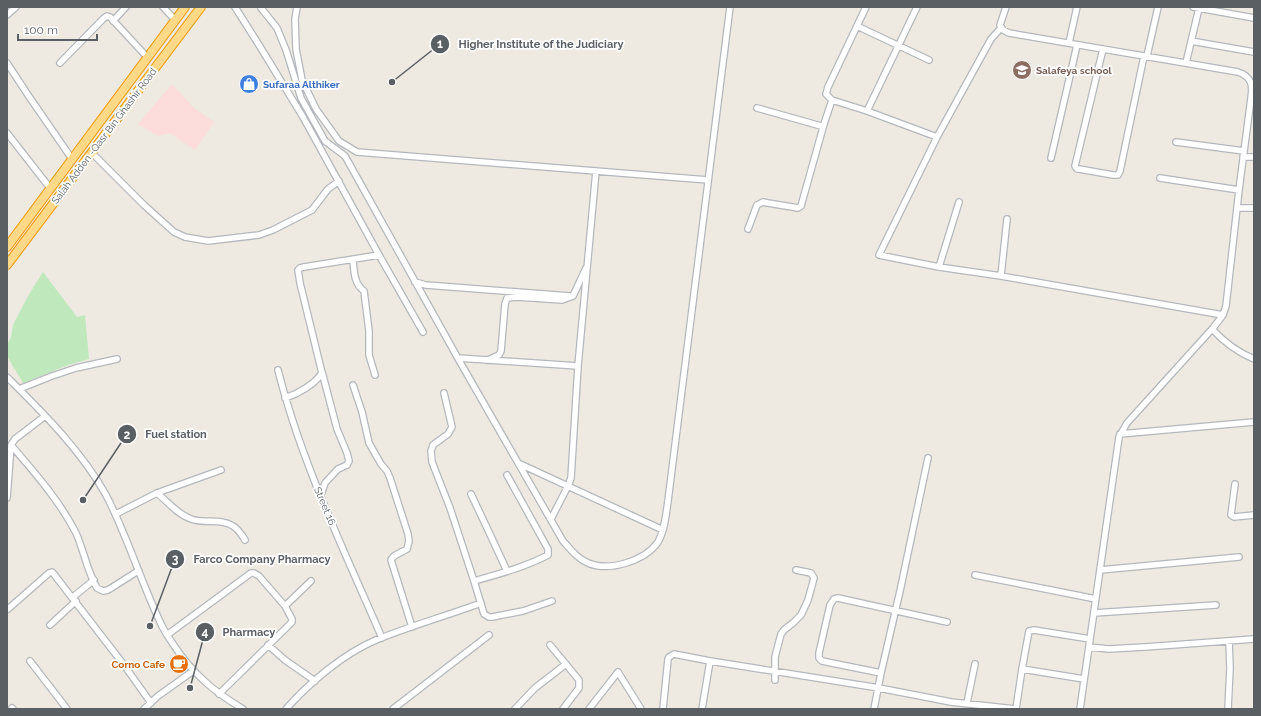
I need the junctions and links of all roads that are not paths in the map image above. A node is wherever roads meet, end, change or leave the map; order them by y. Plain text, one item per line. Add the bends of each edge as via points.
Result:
1 (16, 7) edge
2 (126, 7) edge
3 (163, 7) edge
4 (185, 7) edge
5 (201, 7) edge
6 (234, 7) edge
7 (297, 7) edge
8 (730, 7) edge
9 (866, 7) edge
10 (917, 7) edge
11 (1006, 7) edge
12 (1077, 7) edge
13 (1158, 7) edge
14 (261, 8) edge
15 (1196, 8) edge
16 (7, 15) edge
17 (1254, 18) edge
18 (175, 20) junction
19 (113, 21) junction
20 (857, 26) junction
21 (1001, 28) junction
22 (1191, 41) junction
23 (1069, 43) junction
24 (1077, 45) junction
25 (898, 46) junction
26 (1103, 49) junction
27 (1254, 52) edge
28 (1146, 56) junction
29 (147, 57) junction
30 (929, 60) dead end
31 (7, 63) edge
32 (60, 63) dead end
33 (1186, 63) junction
34 (1252, 80) edge
35 (832, 100) junction
36 (757, 108) dead end
37 (867, 111) junction
38 (824, 124) junction
39 (7, 133) edge
40 (937, 137) junction
41 (1176, 142) dead end
42 (92, 153) junction
43 (1243, 154) junction
44 (1254, 157) edge
45 (1051, 158) dead end
46 (72, 159) junction
47 (596, 171) junction
48 (1160, 178) dead end
49 (708, 180) junction
50 (339, 181) junction
51 (50, 188) junction
52 (1239, 190) junction
53 (959, 202) dead end
54 (1237, 208) junction
55 (1254, 208) edge
56 (1007, 219) dead end
57 (748, 229) dead end
58 (7, 247) edge
59 (378, 255) junction
60 (353, 260) junction
61 (588, 262) junction
62 (7, 265) edge
63 (939, 267) junction
64 (1001, 276) junction
65 (415, 282) junction
66 (573, 296) junction
67 (1223, 315) junction
68 (1212, 329) junction
69 (423, 332) dead end
70 (458, 358) junction
71 (117, 359) dead end
72 (1254, 359) edge
73 (488, 360) junction
74 (578, 366) junction
75 (278, 370) dead end
76 (322, 370) junction
77 (375, 376) dead end
78 (7, 377) edge
79 (353, 385) dead end
80 (19, 389) junction
81 (444, 393) dead end
82 (285, 398) junction
83 (45, 416) junction
84 (1254, 422) edge
85 (1120, 434) junction
86 (11, 445) junction
87 (928, 458) dead end
88 (520, 464) junction
89 (221, 470) dead end
90 (507, 474) dead end
91 (1235, 484) dead end
92 (568, 486) junction
93 (157, 492) junction
94 (471, 494) dead end
95 (321, 495) junction
96 (7, 498) edge
97 (116, 514) junction
98 (1254, 515) edge
99 (552, 519) junction
100 (663, 530) junction
101 (245, 540) dead end
102 (1239, 557) dead end
103 (796, 570) dead end
104 (1100, 570) junction
105 (138, 571) junction
106 (507, 571) junction
107 (975, 575) dead end
108 (94, 580) junction
109 (311, 581) dead end
110 (474, 581) junction
111 (74, 599) junction
112 (1096, 599) junction
113 (552, 601) dead end
114 (480, 603) junction
115 (1216, 605) dead end
116 (285, 606) junction
117 (8, 609) dead end
118 (895, 610) junction
119 (1094, 613) junction
120 (947, 622) dead end
121 (50, 625) dead end
122 (412, 627) junction
123 (167, 635) junction
124 (489, 635) dead end
125 (382, 638) junction
126 (1090, 639) junction
127 (1254, 639) edge
128 (1229, 641) junction
129 (268, 646) junction
130 (550, 646) dead end
131 (1089, 647) junction
132 (30, 661) dead end
133 (710, 661) junction
134 (566, 664) junction
135 (974, 664) dead end
136 (1022, 669) junction
137 (194, 671) junction
138 (775, 671) junction
139 (881, 673) junction
140 (1084, 679) junction
141 (775, 680) dead end
142 (315, 681) junction
143 (879, 688) junction
144 (218, 694) junction
145 (151, 702) junction
146 (951, 702) junction
147 (967, 703) junction
148 (67, 709) edge
149 (144, 709) edge
150 (243, 709) edge
151 (286, 709) edge
152 (393, 709) edge
153 (515, 709) edge
154 (563, 709) edge
155 (590, 709) edge
156 (641, 709) edge
157 (663, 709) edge
158 (702, 709) edge
159 (874, 709) edge
160 (950, 709) edge
161 (1016, 709) edge
162 (1080, 709) edge
163 (1228, 709) edge

1 - 16 street
2 - 19 street
3 - 18 street
4 - 18 highway
5 - 42 highway, Salah Adden -Qasr Bin Ghashir Road
6 - 50 street via 260,45
7 - 47 street via 296,49 302,80 316,109 338,141 357,152
8 - 49 street
9 - 20 street
10 - 25 street
11 - 21 street
12 - 23 street
13 - 28 street
14 - 65 street via 277,28 304,104 325,141 345,156
15 - 17 street
15 - 22 street
18 - 29 highway
19 - 29 street
19 - 32 street via 108,17 103,18
20 - 25 street
20 - 35 street via 828,87 826,94
21 - 23 street via 1017,35
21 - 40 street via 991,39
22 - 27 street
22 - 33 street
23 - 24 street
24 - 26 street
24 - 45 street
25 - 30 street
25 - 37 street
26 - 28 street
26 - 28 street via 1075,166 1077,169 1106,174 1116,175 1120,171
28 - 33 street
29 - 46 highway
31 - 46 street
33 - 34 street via 1238,72
34 - 43 street
35 - 37 street
35 - 38 street
36 - 38 street via 821,126
37 - 40 street
38 - 57 street via 801,206 798,208 763,202 758,205
39 - 51 street
40 - 63 street via 879,255
41 - 43 street
42 - 50 street via 174,232 185,237 208,241 259,235 273,230 312,210
42 - 62 highway, Salah Adden -Qasr Bin Ghashir Road
43 - 44 street
43 - 52 street
46 - 51 highway
47 - 49 street
47 - 61 street
48 - 52 street
49 - 100 street
50 - 59 street
51 - 58 highway
52 - 54 street
53 - 63 street
54 - 55 street
54 - 67 street
56 - 64 street
59 - 60 street
59 - 69 street
60 - 76 street via 298,270
60 - 77 street via 357,283 364,291 369,355
61 - 66 street
61 - 74 street
63 - 64 street
64 - 67 street
65 - 66 street via 426,285
65 - 70 street
66 - 73 street via 562,300 507,298 501,352
67 - 68 street
68 - 72 street via 1228,345
68 - 85 street
70 - 73 street
70 - 88 street
71 - 80 street via 76,368
73 - 74 street
74 - 92 street via 571,478
75 - 82 street, Street 16
76 - 82 street via 322,374 301,392
76 - 95 street via 335,422 349,461 327,480
78 - 80 street
79 - 122 street via 369,443 390,478 408,534 407,549 391,560
80 - 83 street
81 - 110 street via 452,427 448,434 433,445 430,456
82 - 95 street, Street 16 via 295,431
83 - 86 street via 15,438
83 - 97 street via 91,470
84 - 85 street
85 - 104 street via 1116,447
86 - 96 street
86 - 108 street via 58,503 76,534
87 - 118 street
88 - 92 street
88 - 99 street
89 - 93 street
90 - 106 street via 549,552 546,556
91 - 98 street via 1231,515
92 - 99 street
92 - 100 street
93 - 97 street
93 - 101 street via 182,515 199,522 224,522 237,529
94 - 106 street
95 - 125 street, Street 16
97 - 105 street
99 - 100 street via 563,541 576,556 590,563 608,566 624,564 645,554 657,543
102 - 104 street
103 - 138 street via 811,573 814,578 801,615 781,634 775,657
104 - 112 street
105 - 108 street via 105,591 97,588
105 - 123 street
106 - 110 street
107 - 112 street
108 - 111 street
109 - 116 street
110 - 114 street
111 - 117 street via 52,572
111 - 121 street
111 - 145 street
112 - 119 street
113 - 114 street via 523,611 492,617 484,614
114 - 122 street
115 - 119 street
116 - 123 street via 256,574 251,573
116 - 129 street via 292,622
118 - 120 street
118 - 139 street
118 - 139 street via 834,599 830,605 819,653 822,661
119 - 126 street
122 - 125 street
123 - 137 street
124 - 152 street
125 - 142 street via 344,658
126 - 131 street
126 - 136 street via 1031,630 1027,635
127 - 128 street
128 - 131 street via 1145,648
128 - 163 street
129 - 142 street
129 - 144 street
130 - 134 street
131 - 140 street
132 - 148 street
133 - 138 street
133 - 157 street via 674,654 669,656
133 - 158 street
134 - 153 street via 535,688
134 - 154 street via 580,685
135 - 147 street
136 - 140 street
136 - 161 street
137 - 144 street
137 - 145 street
138 - 141 street
138 - 143 street
139 - 143 street
140 - 162 street
142 - 151 street
143 - 146 street
143 - 159 street
144 - 150 street
145 - 149 street
146 - 147 street
146 - 160 street
147 - 161 street
155 - 156 street via 618,672

